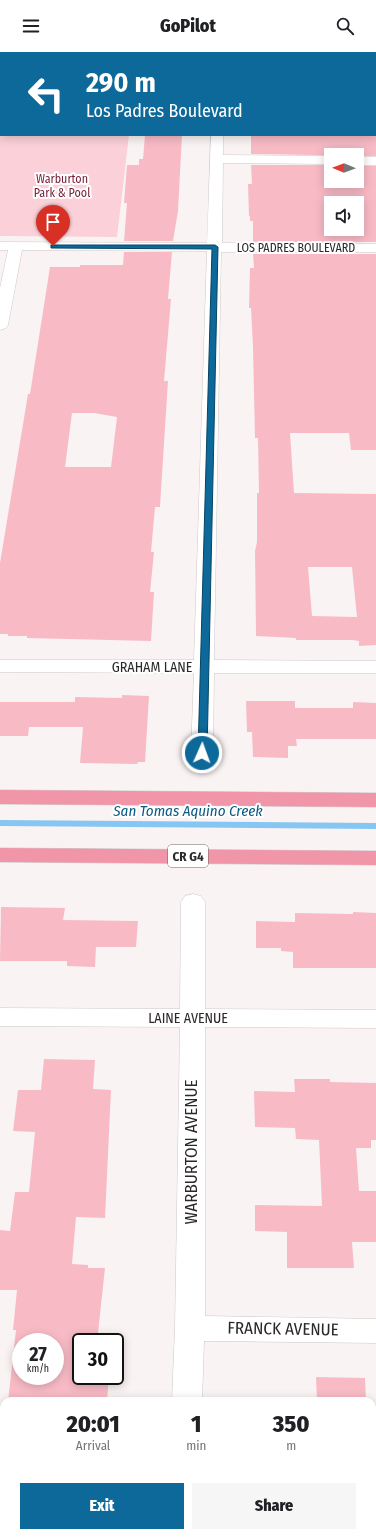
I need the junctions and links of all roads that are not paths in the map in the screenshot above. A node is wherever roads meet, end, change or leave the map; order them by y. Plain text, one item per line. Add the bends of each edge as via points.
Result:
1 (217, 136) edge
2 (217, 159) junction
3 (324, 160) edge
4 (364, 161) edge
5 (376, 161) edge
6 (0, 246) edge
7 (16, 246) junction
8 (215, 247) junction
9 (376, 248) edge
10 (0, 324) edge
11 (0, 666) edge
12 (205, 667) junction
13 (376, 667) edge
14 (202, 753) dead end
15 (0, 797) edge
16 (376, 800) edge
17 (0, 855) edge
18 (376, 858) edge
19 (193, 902) dead end
20 (0, 1017) edge
21 (192, 1018) junction
22 (376, 1019) edge
23 (190, 1328) junction
24 (376, 1331) edge
25 (187, 1397) edge

1 - 2 street
2 - 3 street
2 - 8 street
4 - 5 street
6 - 7 street, LOS PADRES BOULEVARD
7 - 8 street, LOS PADRES BOULEVARD
7 - 10 street
8 - 9 street, LOS PADRES BOULEVARD
8 - 12 street
11 - 12 street, GRAHAM LANE
12 - 13 street, GRAHAM LANE
12 - 14 street
15 - 16 highway
17 - 18 highway, CR G4
19 - 21 street, WARBURTON AVENUE
20 - 21 street, LAINE AVENUE
21 - 22 street, LAINE AVENUE
21 - 23 street, WARBURTON AVENUE
23 - 24 street, FRANCK AVENUE
23 - 25 street, WARBURTON AVENUE

